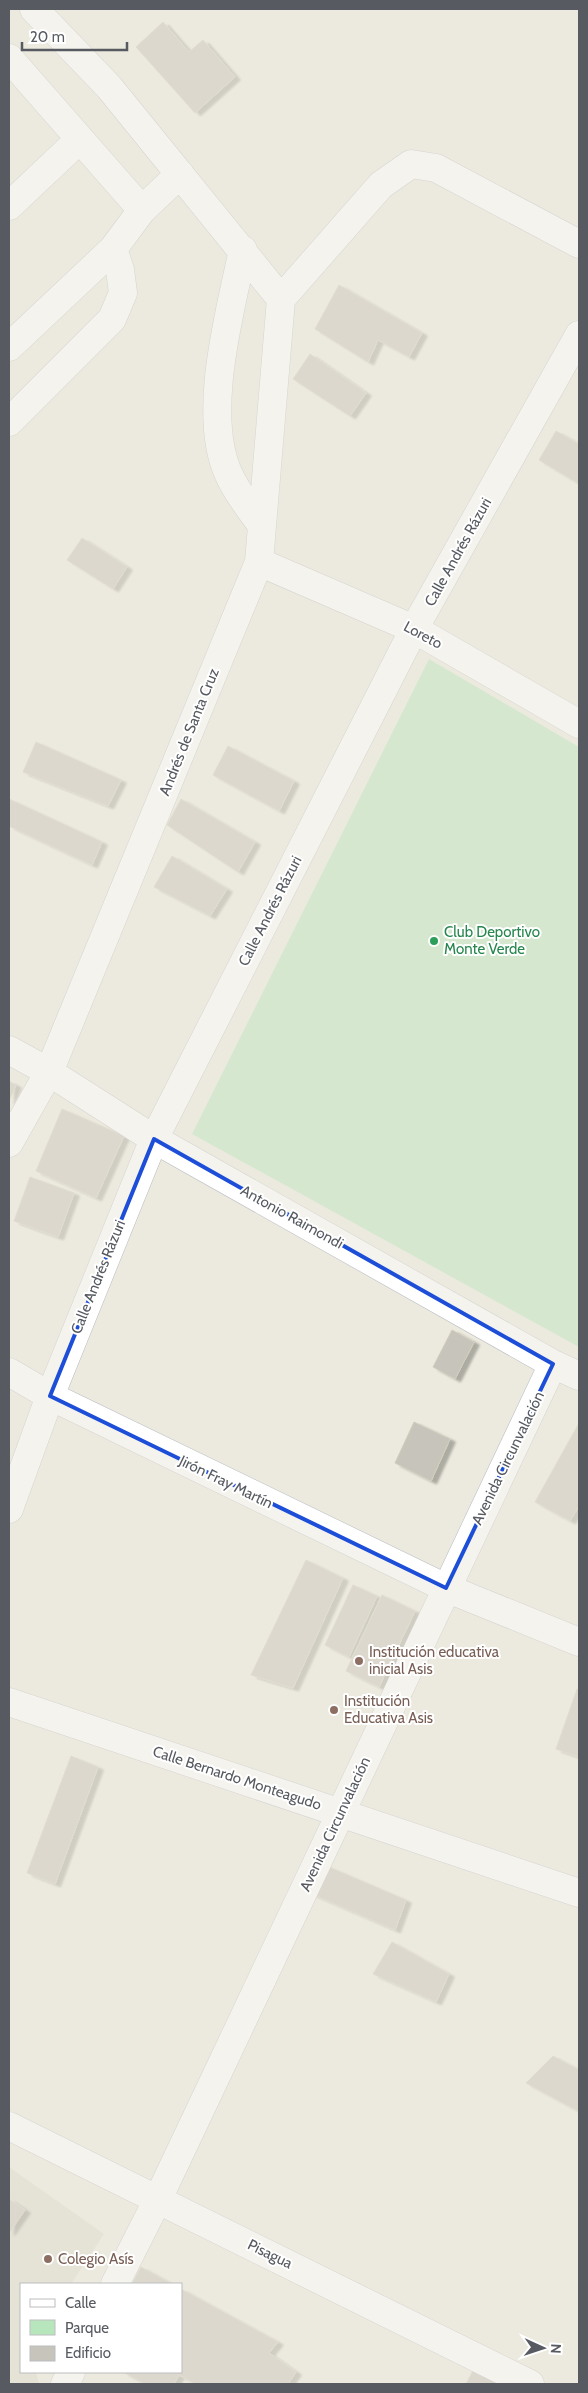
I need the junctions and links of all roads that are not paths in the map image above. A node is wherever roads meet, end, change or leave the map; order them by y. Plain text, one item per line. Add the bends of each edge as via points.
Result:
1 (34, 9) edge
2 (9, 58) edge
3 (80, 139) junction
4 (180, 174) junction
5 (9, 206) edge
6 (142, 210) junction
7 (579, 244) edge
8 (113, 249) junction
9 (243, 250) junction
10 (281, 299) junction
11 (579, 335) edge
12 (9, 347) edge
13 (9, 422) edge
14 (262, 526) junction
15 (259, 562) junction
16 (414, 629) junction
17 (579, 724) edge
18 (9, 1050) edge
19 (49, 1072) junction
20 (154, 1139) junction
21 (9, 1143) edge
22 (553, 1364) junction
23 (9, 1372) edge
24 (579, 1376) edge
25 (50, 1396) junction
26 (9, 1508) edge
27 (446, 1588) junction
28 (579, 1642) edge
29 (9, 1702) edge
30 (341, 1812) junction
31 (579, 1893) edge
32 (9, 2126) edge
33 (158, 2199) junction
34 (116, 2283) edge
35 (71, 2373) edge
36 (65, 2384) edge
37 (530, 2384) edge

1 - 4 street via 109,87
2 - 3 street
3 - 5 street
3 - 6 street
4 - 6 street
4 - 9 street
6 - 8 street
7 - 10 street via 436,168 411,164 381,185
8 - 12 street
8 - 13 street via 123,293 112,319
9 - 10 street
9 - 14 street via 221,366 217,434 229,475
10 - 14 street, Andrés de Santa Cruz
11 - 16 street, Calle Andrés Rázuri
14 - 15 street, Andrés de Santa Cruz
15 - 16 street, Loreto
15 - 19 street, Andrés de Santa Cruz
16 - 17 street, Loreto
16 - 20 street, Calle Andrés Rázuri
18 - 19 street, Antonio Raimondi
19 - 20 street, Antonio Raimondi
19 - 21 street, Andrés de Santa Cruz
20 - 22 street, Antonio Raimondi
20 - 25 street, Calle Andrés Rázuri
22 - 24 street, Antonio Raimondi
22 - 27 street, Avenida Circunvalación
23 - 25 street, Jirón Fray Martín
25 - 26 street, Calle Andrés Rázuri
25 - 27 street, Jirón Fray Martín
27 - 28 street, Jirón Fray Martín
27 - 30 street, Avenida Circunvalación
29 - 30 street, Calle Bernardo Monteagudo
30 - 31 street, Calle Bernardo Monteagudo
30 - 33 street, Avenida Circunvalación
32 - 33 street, Pisagua
33 - 34 street, Avenida Circunvalación
33 - 37 street, Pisagua
35 - 36 street

